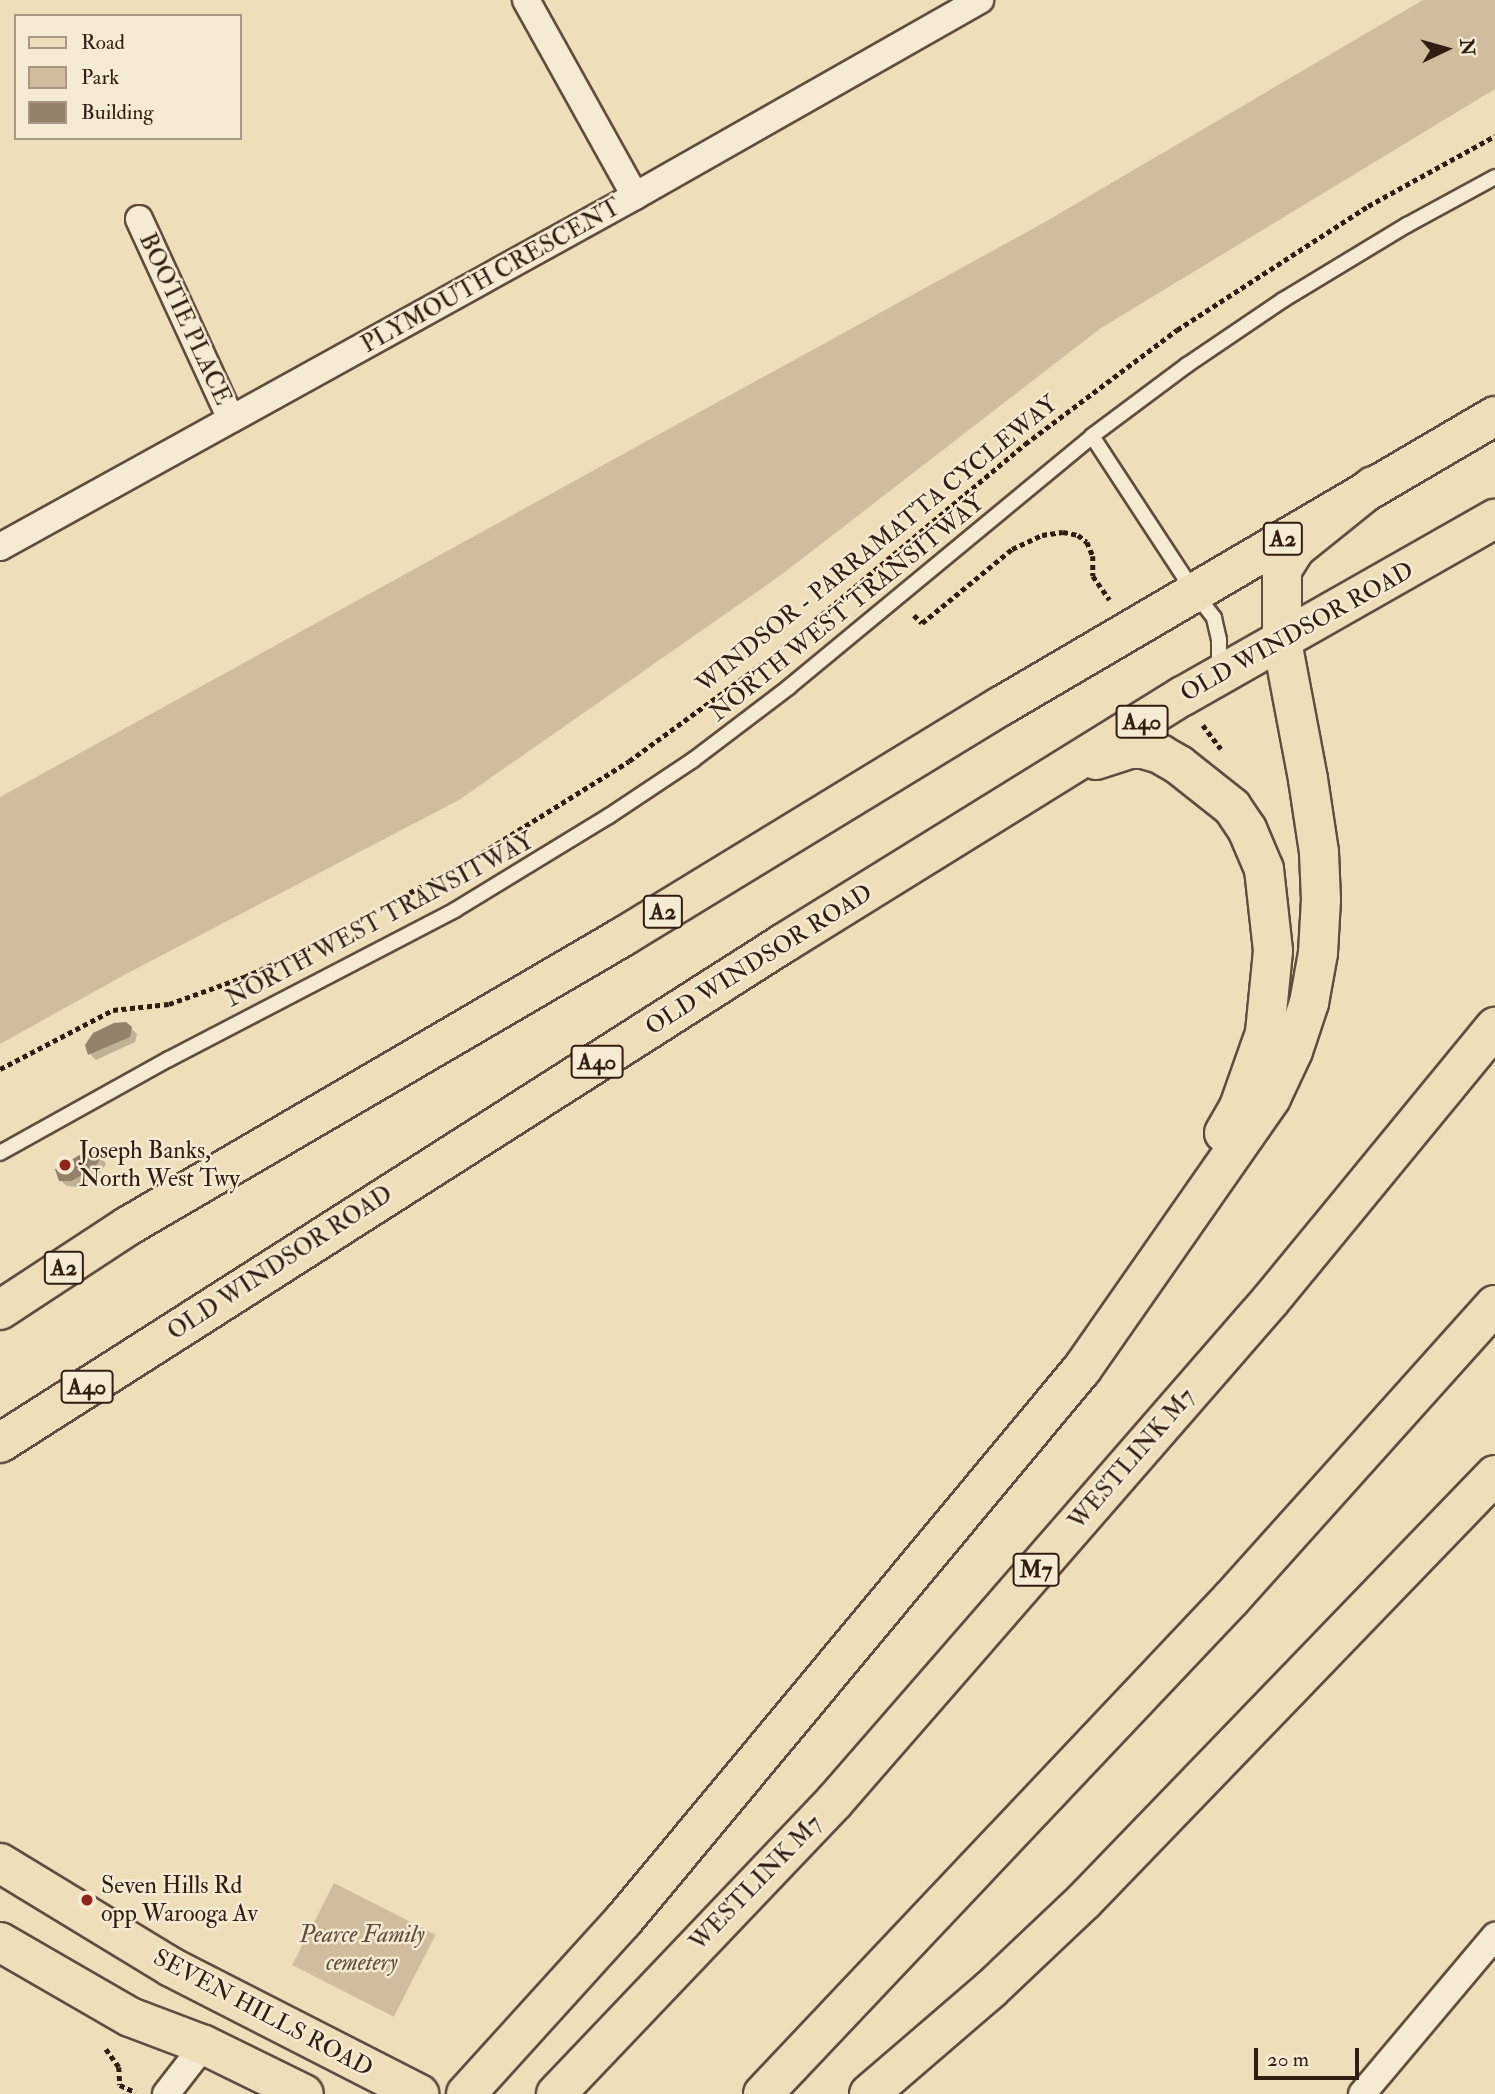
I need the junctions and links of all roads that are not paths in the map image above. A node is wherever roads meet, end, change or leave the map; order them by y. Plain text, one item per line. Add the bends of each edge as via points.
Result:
1 (526, 0) edge
2 (980, 0) edge
3 (1495, 177) edge
4 (635, 196) junction
5 (139, 219) dead end
6 (1495, 416) edge
7 (231, 419) junction
8 (1092, 436) junction
9 (1373, 486) junction
10 (1495, 519) edge
11 (0, 547) edge
12 (1194, 592) junction
13 (1282, 641) junction
14 (1216, 678) junction
15 (1069, 768) junction
16 (1495, 1027) edge
17 (0, 1153) edge
18 (1495, 1305) edge
19 (0, 1310) edge
20 (1082, 1369) junction
21 (0, 1443) edge
22 (1495, 1475) edge
23 (0, 1863) edge
24 (1495, 1936) edge
25 (0, 1942) edge
26 (171, 1967) junction
27 (321, 2044) junction
28 (204, 2045) junction
29 (166, 2094) edge
30 (188, 2094) edge
31 (304, 2094) edge
32 (419, 2094) edge
33 (466, 2094) edge
34 (556, 2094) edge
35 (762, 2094) edge
36 (869, 2094) edge
37 (1362, 2094) edge

1 - 4 street
2 - 4 street, PLYMOUTH CRESCENT
3 - 8 lane, NORTH WEST TRANSITWAY via 1283,300
4 - 7 street, PLYMOUTH CRESCENT
5 - 7 street, BOOTIE PLACE
6 - 9 main road, A2
7 - 11 street, PLYMOUTH CRESCENT
8 - 12 lane
8 - 17 lane, NORTH WEST TRANSITWAY via 789,687 609,816 455,911 180,1053
9 - 12 main road, A2
9 - 13 main road via 1296,548 1282,570
10 - 13 main road, OLD WINDSOR ROAD / A40
12 - 14 lane via 1214,618 1221,656
12 - 19 main road, A2 via 624,936 128,1226
13 - 14 main road, OLD WINDSOR ROAD / A40
13 - 20 main road via 1319,852 1319,940 1309,1003 1271,1098
14 - 15 main road, OLD WINDSOR ROAD / A40
15 - 20 main road via 1143,749 1179,765 1224,800 1247,829 1264,869 1273,951 1265,1033 1239,1107
15 - 21 main road, OLD WINDSOR ROAD / A40 via 783,943
16 - 34 main road, WESTLINK M7 / M7 via 1270,1301 834,1802
18 - 35 main road via 1231,1599
20 - 33 main road via 623,1921
22 - 36 main road via 1084,1901
23 - 26 main road, SEVEN HILLS ROAD
24 - 37 street
25 - 28 main road via 130,2017
26 - 27 main road, SEVEN HILLS ROAD
26 - 28 main road
27 - 28 main road via 231,2036
27 - 32 main road, SEVEN HILLS ROAD
28 - 29 street
28 - 30 street
28 - 31 main road

